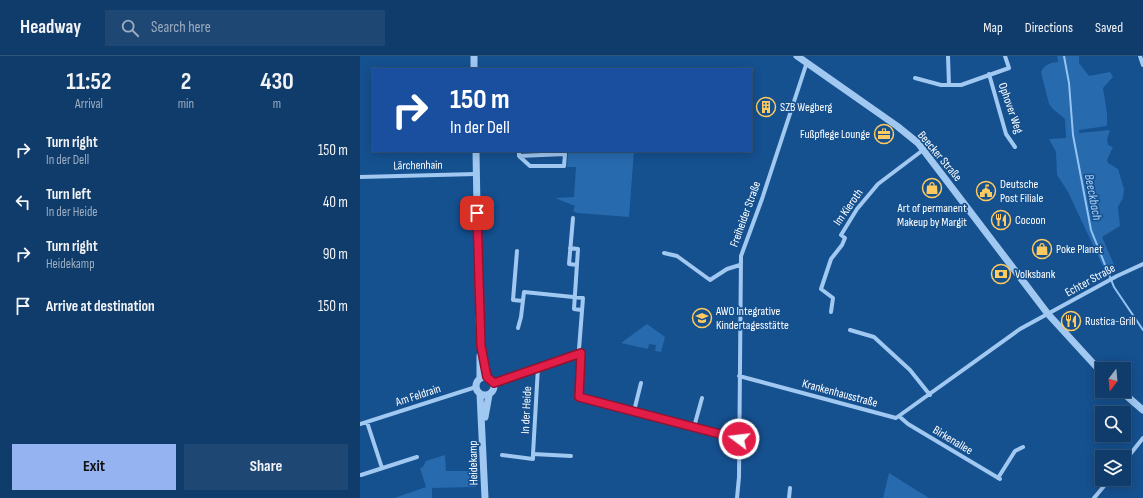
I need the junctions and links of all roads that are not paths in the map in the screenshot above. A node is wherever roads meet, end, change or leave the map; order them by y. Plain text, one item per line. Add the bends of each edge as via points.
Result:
1 (474, 56) edge
2 (796, 56) edge
3 (948, 56) edge
4 (1005, 56) edge
5 (1140, 56) edge
6 (807, 62) junction
7 (1143, 65) edge
8 (474, 68) edge
9 (989, 74) junction
10 (915, 78) dead end
11 (949, 85) junction
12 (1015, 147) dead end
13 (923, 150) junction
14 (476, 152) edge
15 (519, 153) edge
16 (476, 174) junction
17 (360, 177) edge
18 (573, 218) dead end
19 (570, 248) junction
20 (518, 251) dead end
21 (664, 253) dead end
22 (1143, 264) edge
23 (577, 265) junction
24 (740, 265) junction
25 (514, 291) junction
26 (524, 292) junction
27 (575, 297) junction
28 (523, 301) junction
29 (582, 310) junction
30 (831, 312) dead end
31 (1048, 314) junction
32 (518, 328) dead end
33 (850, 330) dead end
34 (581, 353) junction
35 (1095, 365) edge
36 (538, 367) junction
37 (739, 376) junction
38 (483, 378) junction
39 (494, 383) junction
40 (641, 383) dead end
41 (476, 387) junction
42 (480, 394) junction
43 (489, 395) junction
44 (930, 395) junction
45 (702, 398) dead end
46 (1129, 398) edge
47 (1143, 410) edge
48 (634, 411) junction
49 (900, 417) junction
50 (367, 422) junction
51 (360, 424) edge
52 (483, 427) junction
53 (694, 427) junction
54 (1143, 438) edge
55 (739, 439) junction
56 (1023, 447) dead end
57 (1131, 453) edge
58 (533, 454) junction
59 (502, 455) dead end
60 (417, 456) dead end
61 (571, 456) dead end
62 (382, 468) junction
63 (362, 475) dead end
64 (1104, 486) edge
65 (790, 488) dead end
66 (484, 498) edge
67 (737, 498) edge
68 (789, 498) edge
69 (1094, 498) edge

1 - 8 street
2 - 6 street, Beecker Straße
3 - 11 street
4 - 9 street, Ophover Weg via 1009,68
5 - 7 street
6 - 13 street, Beecker Straße via 898,126
6 - 24 street, Freiheider Straße via 762,199 744,245
9 - 11 street, Ophover Weg via 960,85
9 - 12 street, Ophover Weg via 1006,134
10 - 11 street, Ophover Weg
13 - 30 street, Im Kieroth via 878,184 840,235 845,238 831,258 821,288 833,298
13 - 31 street, Beecker Straße
14 - 16 street
15 - 15 street via 530,166 564,166 565,154
16 - 17 street, Lärchenhain
16 - 38 street
18 - 19 street
19 - 23 street via 578,249
19 - 23 street via 569,264
20 - 25 street
21 - 24 street via 678,256 710,280 727,269
22 - 31 street, Echter Straße
23 - 27 street
24 - 37 street, Freiheider Straße
25 - 26 street
25 - 28 street via 513,300
26 - 27 street
26 - 28 street
27 - 29 street via 583,298
27 - 29 street via 574,309
28 - 32 street
29 - 34 street via 579,349
31 - 35 street, Beecker Straße
31 - 44 street via 1020,329
33 - 44 street via 874,337 910,370
34 - 36 street, In der Heide
34 - 48 street via 579,397
36 - 39 street, In der Heide
36 - 58 street, In der Heide
37 - 49 street, Krankenhausstraße
37 - 55 street, Freiheider Straße
38 - 39 street
38 - 41 street
39 - 43 street, Heidekamp via 494,389
40 - 48 street
41 - 42 street, Heidekamp
41 - 50 street, Am Feldrain
42 - 43 street
42 - 52 street, Heidekamp
43 - 52 street, Heidekamp
44 - 49 street
45 - 53 street
46 - 47 street
48 - 53 street
49 - 56 street, Birkenallee via 999,478 1015,451
50 - 51 street, Am Feldrain
50 - 62 street
52 - 66 street, Heidekamp
53 - 55 street
54 - 57 street
55 - 67 street, Freiheider Straße
58 - 59 street via 533,459
58 - 61 street
60 - 62 street
62 - 63 street
64 - 69 street
65 - 68 street

